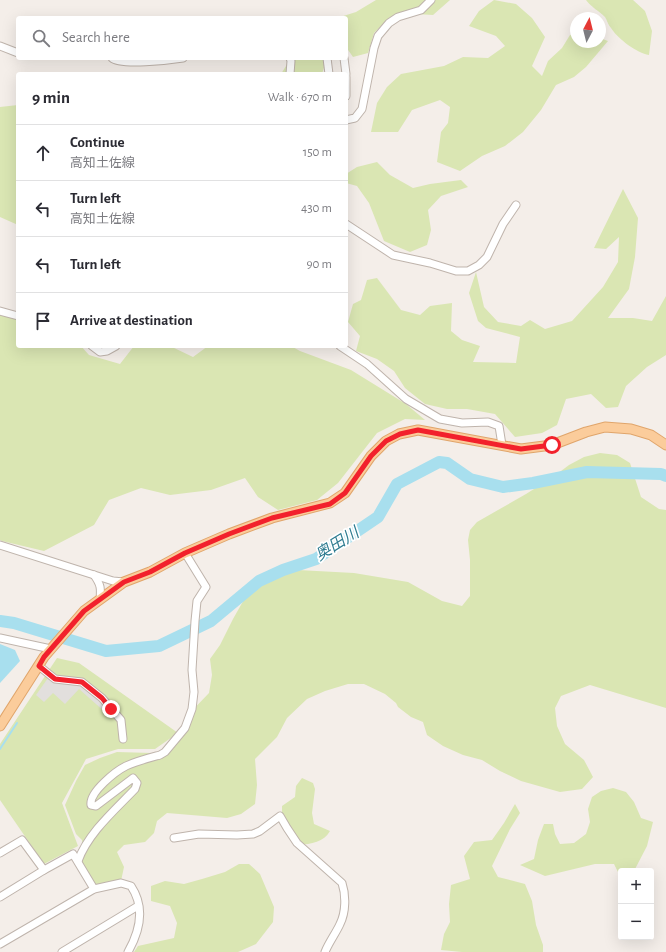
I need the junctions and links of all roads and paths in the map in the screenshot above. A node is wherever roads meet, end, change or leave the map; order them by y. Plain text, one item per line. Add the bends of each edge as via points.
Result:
1 (431, 0) edge
2 (0, 46) edge
3 (16, 51) edge
4 (115, 60) edge
5 (169, 60) edge
6 (291, 60) edge
7 (327, 60) edge
8 (344, 60) edge
9 (290, 72) edge
10 (329, 72) edge
11 (346, 72) edge
12 (348, 120) edge
13 (516, 205) dead end
14 (348, 225) edge
15 (0, 311) edge
16 (16, 315) edge
17 (95, 348) edge
18 (112, 348) edge
19 (343, 348) edge
20 (502, 445) junction
21 (666, 445) edge
22 (0, 545) edge
23 (185, 553) junction
24 (93, 575) junction
25 (124, 582) junction
26 (100, 600) junction
27 (0, 638) edge
28 (53, 647) junction
29 (39, 666) junction
30 (0, 726) edge
31 (123, 739) dead end
32 (174, 838) dead end
33 (0, 853) edge
34 (78, 861) junction
35 (44, 870) junction
36 (94, 889) junction
37 (0, 897) edge
38 (138, 906) junction
39 (0, 944) edge
40 (62, 952) edge
41 (128, 952) edge
42 (325, 952) edge

1 - 12 street via 421,10 398,17 389,23 378,36 362,108 355,118
2 - 3 street
4 - 5 street via 128,63
6 - 9 street
7 - 10 street
8 - 11 street
13 - 14 street via 503,224 487,257 468,271 456,271 393,255
15 - 16 street
17 - 18 street via 100,352
19 - 20 street via 367,364 406,399 440,419 462,423 488,422 499,426
20 - 21 main road via 521,449 552,445 605,428 631,429 651,435
20 - 23 main road via 418,430 400,434 386,441 371,456 345,493 330,504 272,518
22 - 24 street
23 - 25 main road via 150,572
23 - 34 street via 206,588 197,601 194,621 192,709 184,728 165,752 126,766 95,792 91,805 96,806 133,778 137,783 135,789 93,835
24 - 25 street
24 - 26 street via 100,584
25 - 26 main road
26 - 28 main road via 84,611
27 - 28 street
28 - 29 main road
29 - 30 main road
29 - 31 street via 55,679 82,682 102,698 121,720
32 - 42 street via 199,834 253,834 280,816 297,843 342,883 345,892 341,923
33 - 35 street via 22,840
34 - 35 street via 73,854
34 - 36 street
35 - 37 street
36 - 38 street via 121,883 131,886
36 - 39 street
38 - 40 street
38 - 41 street via 138,931

